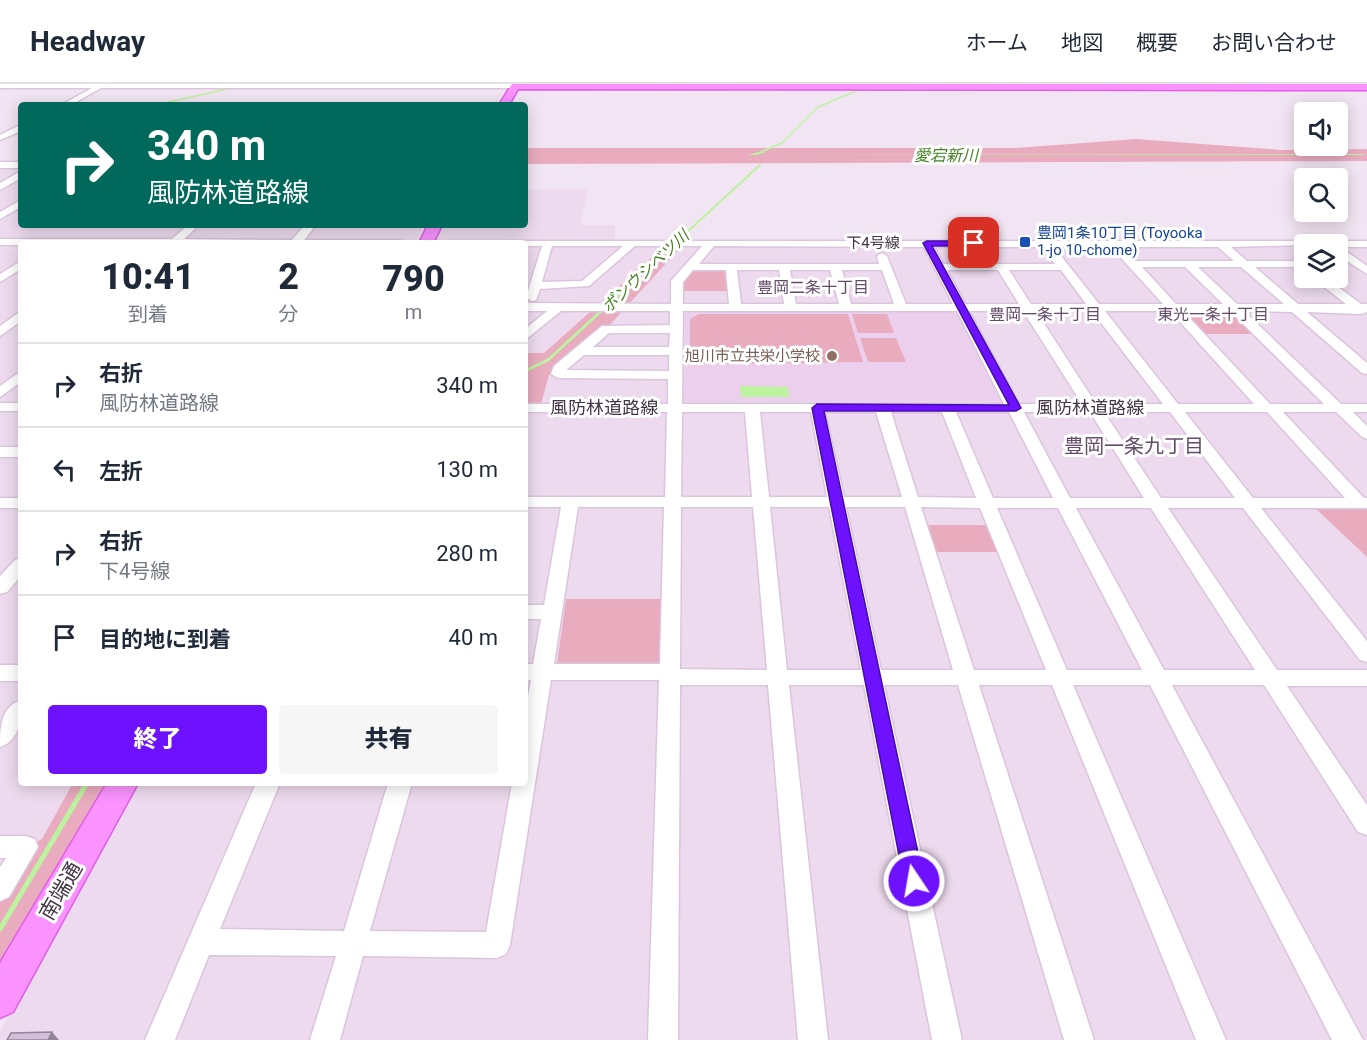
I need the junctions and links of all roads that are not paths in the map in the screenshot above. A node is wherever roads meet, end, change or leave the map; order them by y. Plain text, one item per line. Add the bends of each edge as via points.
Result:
1 (105, 85) edge
2 (515, 85) edge
3 (0, 86) edge
4 (1365, 87) edge
5 (71, 102) edge
6 (506, 102) edge
7 (18, 129) edge
8 (0, 138) edge
9 (0, 165) edge
10 (18, 165) edge
11 (18, 176) edge
12 (0, 188) edge
13 (18, 190) edge
14 (18, 205) edge
15 (0, 217) edge
16 (18, 219) edge
17 (190, 228) edge
18 (308, 228) edge
19 (176, 240) edge
20 (298, 240) edge
21 (0, 242) edge
22 (18, 242) edge
23 (528, 243) edge
24 (548, 243) junction
25 (633, 243) junction
26 (711, 243) junction
27 (877, 243) junction
28 (927, 243) junction
29 (1045, 243) junction
30 (1113, 243) junction
31 (1221, 244) junction
32 (1294, 244) edge
33 (1348, 244) edge
34 (1367, 244) edge
35 (1348, 256) edge
36 (1132, 264) junction
37 (1188, 264) junction
38 (1245, 264) junction
39 (1294, 265) edge
40 (1348, 265) edge
41 (1364, 266) edge
42 (18, 267) edge
43 (528, 267) edge
44 (542, 267) junction
45 (689, 267) junction
46 (731, 267) junction
47 (784, 267) junction
48 (835, 267) junction
49 (886, 267) junction
50 (940, 267) junction
51 (1001, 267) junction
52 (1064, 267) junction
53 (0, 268) edge
54 (18, 268) edge
55 (0, 279) edge
56 (536, 286) junction
57 (1333, 288) edge
58 (528, 305) edge
59 (528, 307) edge
60 (558, 307) junction
61 (676, 308) junction
62 (735, 308) junction
63 (791, 308) junction
64 (846, 308) junction
65 (902, 308) junction
66 (963, 308) junction
67 (1095, 308) junction
68 (1233, 308) junction
69 (1028, 309) junction
70 (1174, 309) junction
71 (1297, 309) junction
72 (1364, 310) edge
73 (18, 317) edge
74 (18, 327) edge
75 (2, 329) edge
76 (676, 329) junction
77 (528, 333) edge
78 (584, 351) junction
79 (675, 351) junction
80 (1367, 370) edge
81 (675, 375) junction
82 (18, 378) edge
83 (0, 393) edge
84 (0, 407) edge
85 (18, 407) edge
86 (528, 408) edge
87 (675, 408) junction
88 (752, 408) junction
89 (817, 408) junction
90 (882, 408) junction
91 (947, 408) junction
92 (1016, 408) junction
93 (1093, 408) junction
94 (1174, 408) junction
95 (1269, 408) junction
96 (1339, 408) junction
97 (1367, 408) edge
98 (1367, 434) edge
99 (0, 452) edge
100 (18, 452) edge
101 (0, 502) edge
102 (18, 502) edge
103 (528, 502) edge
104 (570, 502) junction
105 (673, 502) junction
106 (760, 502) junction
107 (836, 502) junction
108 (912, 502) junction
109 (988, 503) junction
110 (1066, 503) junction
111 (1157, 503) junction
112 (1249, 503) junction
113 (1363, 503) edge
114 (18, 567) edge
115 (0, 588) edge
116 (528, 612) edge
117 (553, 612) junction
118 (1367, 655) edge
119 (534, 672) edge
120 (0, 673) edge
121 (18, 673) edge
122 (670, 675) junction
123 (778, 677) junction
124 (872, 677) junction
125 (966, 678) junction
126 (1061, 678) junction
127 (1158, 678) junction
128 (1272, 678) junction
129 (1367, 678) edge
130 (18, 712) edge
131 (0, 738) edge
132 (528, 743) edge
133 (121, 786) edge
134 (267, 786) edge
135 (399, 786) edge
136 (524, 786) edge
137 (1367, 825) edge
138 (0, 847) edge
139 (0, 889) edge
140 (201, 942) junction
141 (354, 942) junction
142 (0, 999) edge
143 (160, 1040) edge
144 (325, 1040) edge
145 (663, 1040) edge
146 (813, 1040) edge
147 (946, 1040) edge
148 (1079, 1040) edge
149 (1211, 1040) edge
150 (1348, 1040) edge

1 - 2 street
1 - 3 street
1 - 5 street
2 - 4 main road
2 - 6 main road
7 - 8 street
9 - 10 street
11 - 12 street
12 - 13 street
14 - 15 street
15 - 16 street
17 - 19 street
18 - 20 street
21 - 22 street
23 - 24 street, 下4号線
24 - 25 street, 下4号線
24 - 44 street
25 - 26 street, 下4号線
25 - 56 street via 585,284
26 - 27 street, 下4号線
26 - 45 street
27 - 28 street, 下4号線
27 - 49 street
28 - 29 street, 下4号線
28 - 50 street
29 - 30 street, 下4号線
29 - 52 street
30 - 31 street, 下4号線
30 - 36 street
31 - 32 street, 下4号線
31 - 38 street
33 - 34 street, 下4号線
35 - 41 street
36 - 37 street
36 - 70 street
37 - 38 street
37 - 68 street
38 - 39 street
38 - 71 street
40 - 41 street
42 - 53 street
43 - 44 street
44 - 56 street
45 - 46 street
45 - 61 street via 677,281
46 - 47 street
46 - 62 street
47 - 48 street
47 - 63 street
48 - 49 street
48 - 64 street
49 - 65 street
50 - 51 street
50 - 66 street
51 - 52 street
51 - 69 street
52 - 67 street
54 - 55 street
56 - 58 street
57 - 72 street
59 - 60 street
60 - 61 street
60 - 77 street
61 - 62 street
61 - 76 street
62 - 63 street
63 - 64 street
64 - 65 street
65 - 66 street
66 - 69 street
66 - 92 street
67 - 69 street
67 - 70 street
67 - 94 street
68 - 70 street
68 - 71 street
68 - 96 street
69 - 93 street
70 - 95 street
71 - 72 street
71 - 80 street
73 - 75 street
74 - 75 street
76 - 78 street via 606,329
76 - 79 street
78 - 79 street
78 - 81 street via 559,369 558,374
79 - 81 street
81 - 87 street
82 - 83 street
84 - 85 street
86 - 87 street, 風防林道路線
87 - 88 street, 風防林道路線
87 - 105 street
88 - 89 street, 風防林道路線
88 - 106 street
89 - 90 street, 風防林道路線
89 - 107 street
90 - 91 street, 風防林道路線
90 - 108 street
91 - 92 street, 風防林道路線
91 - 109 street
92 - 93 street, 風防林道路線
92 - 110 street
93 - 94 street, 風防林道路線
93 - 111 street
94 - 95 street, 風防林道路線
94 - 112 street
95 - 96 street, 風防林道路線
95 - 113 street
96 - 97 street, 風防林道路線
96 - 98 street
99 - 100 street
101 - 102 street
103 - 104 street
104 - 105 street
104 - 117 street
105 - 106 street
105 - 122 street
106 - 107 street
106 - 123 street
107 - 108 street
107 - 124 street
108 - 109 street
108 - 125 street
109 - 110 street
109 - 126 street
110 - 111 street
110 - 127 street
111 - 112 street
111 - 128 street
112 - 113 street
112 - 118 street
114 - 115 street
116 - 117 street
117 - 119 street
119 - 122 street
119 - 132 street
120 - 121 street
122 - 123 street
122 - 145 street
123 - 124 street
123 - 146 street
124 - 125 street
124 - 147 street
125 - 126 street
125 - 148 street
126 - 127 street
126 - 149 street
127 - 128 street
127 - 150 street
128 - 129 street
128 - 137 street
130 - 131 street
133 - 142 main road, 南端通
134 - 140 street
135 - 141 street
136 - 141 street via 497,945
138 - 139 street via 26,847
140 - 141 street
140 - 143 street
141 - 144 street

